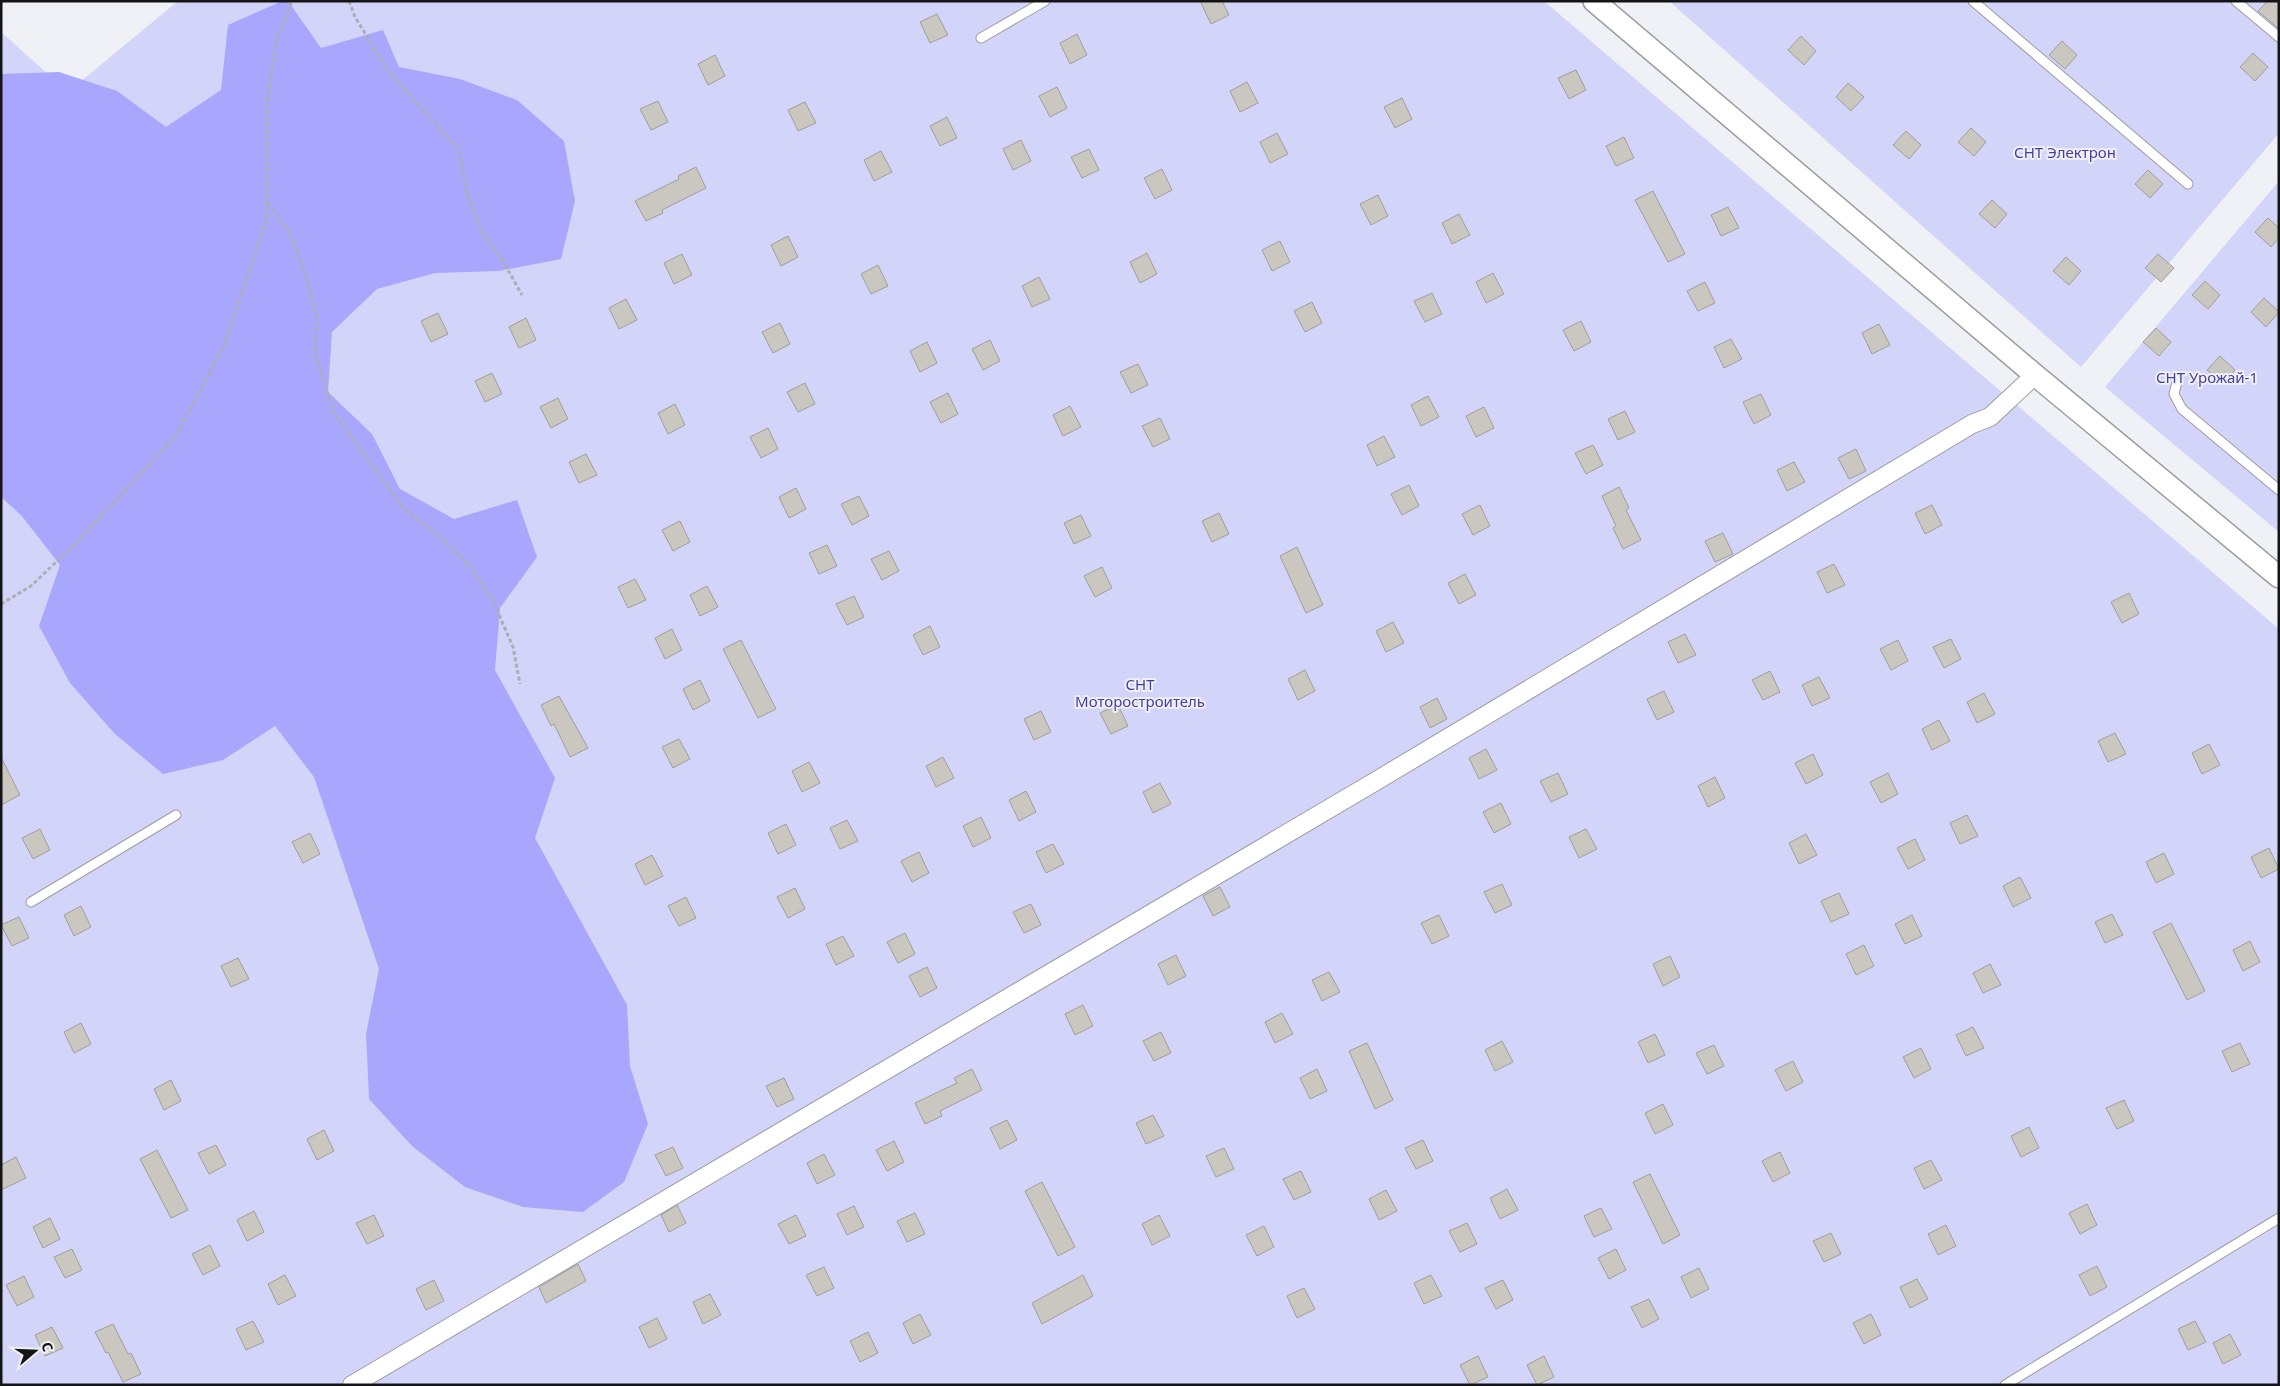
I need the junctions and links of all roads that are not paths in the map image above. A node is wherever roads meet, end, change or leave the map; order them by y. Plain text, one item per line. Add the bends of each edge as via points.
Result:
1 (1045, 1) edge
2 (1594, 1) edge
3 (1973, 1) edge
4 (2236, 1) edge
5 (2279, 37) edge
6 (981, 38) dead end
7 (2188, 184) dead end
8 (2035, 375) junction
9 (2178, 378) dead end
10 (2279, 490) edge
11 (2279, 577) edge
12 (176, 815) dead end
13 (31, 902) dead end
14 (2279, 1218) edge
15 (352, 1385) edge
16 (2005, 1385) edge

1 - 6 lane
2 - 8 street
3 - 7 lane
4 - 5 lane
8 - 11 street
8 - 15 street via 1990,417 1972,424 1842,500 1367,786
9 - 10 lane via 2174,394 2182,409
12 - 13 lane
14 - 16 lane

